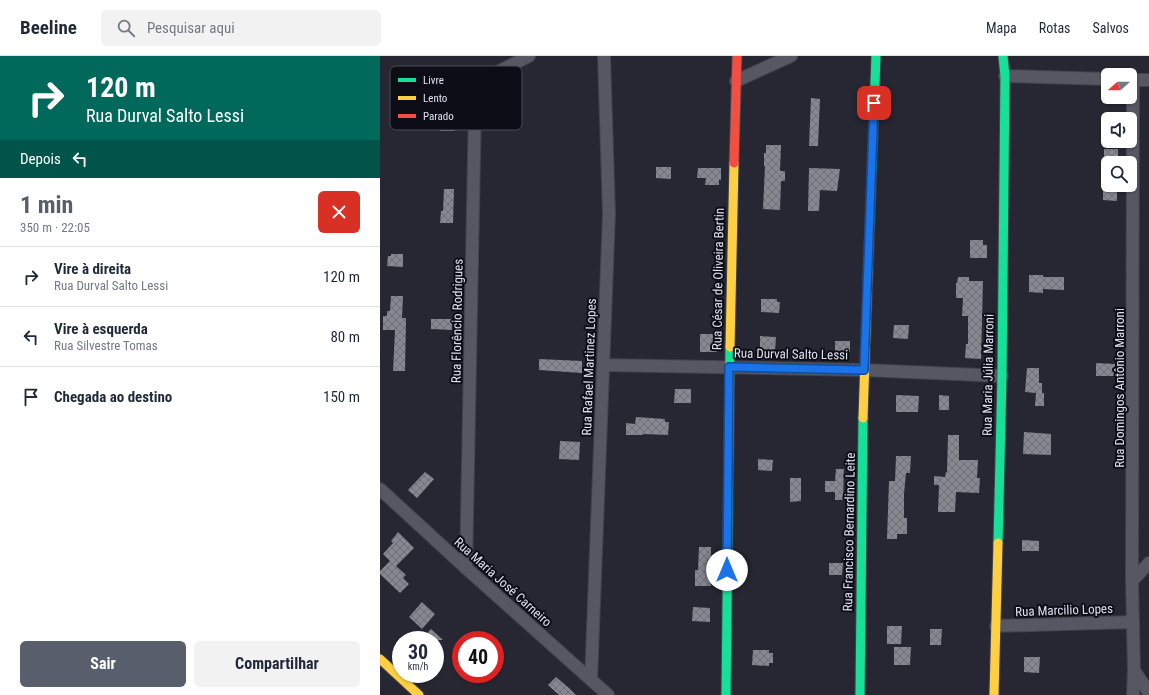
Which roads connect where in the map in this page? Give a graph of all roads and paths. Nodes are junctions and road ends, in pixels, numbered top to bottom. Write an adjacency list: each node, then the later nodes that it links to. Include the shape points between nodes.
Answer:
1 (529, 56): 7 (street, Rua Florêncio Rodrigues)
2 (604, 56): 15 (street, Rua Rafael Martinez Lopes, via 609,214)
3 (737, 56): 12 (street, Rua César de Oliveira Bertin)
4 (791, 56): 12 (street)
5 (876, 56): 17 (street, Rua Francisco Bernardino Leite)
6 (1003, 56): 8 (street, Rua Maria Júlia Marroni)
7 (509, 66)
8 (1005, 76): 9 (street); 18 (street, Rua Maria Júlia Marroni)
9 (1101, 79)
10 (1137, 80): 11 (street)
11 (1149, 80)
12 (736, 81): 16 (street, Rua César de Oliveira Bertin)
13 (1132, 104): 22 (street, Rua Domingos Antônio Marroni)
14 (475, 130): 21 (street, Rua Florêncio Rodrigues)
15 (604, 365): 16 (street, Rua Durval Salto Lessi); 27 (street, Rua Rafael Martinez Lopes)
16 (729, 367): 17 (street, Rua Durval Salto Lessi); 31 (street, Rua César de Oliveira Bertin)
17 (864, 370): 18 (street, Rua Durval Salto Lessi); 32 (street, Rua Francisco Bernardino Leite)
18 (1002, 376): 24 (street, Rua Maria Júlia Marroni)
19 (380, 489): 21 (street, Rua Maria José Carneiro)
20 (1149, 563): 22 (street)
21 (466, 568): 27 (street, Rua Maria José Carneiro)
22 (1132, 581): 23 (street, Rua Domingos Antônio Marroni)
23 (1133, 622): 24 (street, Rua Marcilio Lopes); 26 (street, Rua Domingos Antônio Marroni)
24 (996, 626): 33 (street, Rua Maria Júlia Marroni)
25 (380, 659): 29 (street)
26 (1134, 670): 28 (street); 34 (street, Rua Domingos Antônio Marroni)
27 (591, 680): 30 (street, Rua Maria José Carneiro)
28 (1149, 693)
29 (419, 695)
30 (608, 695)
31 (726, 695)
32 (860, 695)
33 (994, 695)
34 (1133, 695)

